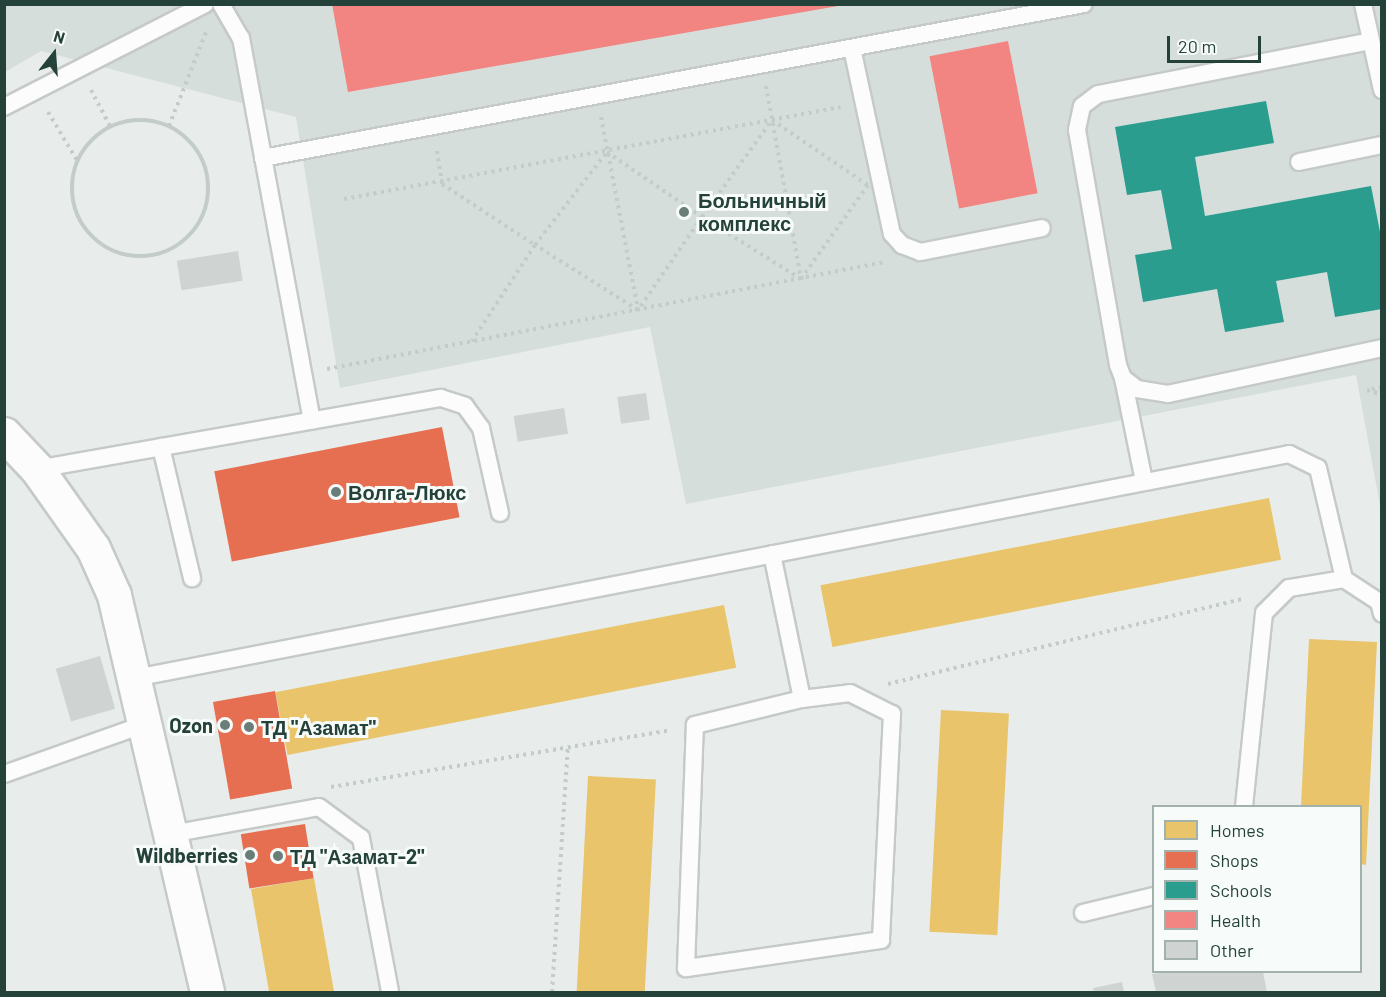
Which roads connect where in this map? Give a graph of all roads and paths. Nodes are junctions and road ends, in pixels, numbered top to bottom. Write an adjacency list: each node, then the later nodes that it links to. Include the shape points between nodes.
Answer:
1 (205, 4): 9 (lane)
2 (221, 4): 21 (lane, via 241,38)
3 (1084, 4): 7 (lane)
4 (1363, 4): 6 (lane)
5 (208, 25): 17 (path)
6 (1371, 41): 10 (lane); 35 (lane, via 1098,94 1082,106 1077,130)
7 (852, 48): 8 (lane); 13 (lane)
8 (762, 65): 12 (lane); 15 (path)
9 (80, 68): 11 (lane); 16 (path)
10 (1382, 90)
11 (35, 91): 14 (lane); 22 (path)
12 (597, 96): 18 (lane); 20 (path)
13 (862, 103): 15 (path); 29 (lane, via 892,234)
14 (4, 107)
15 (772, 120): 20 (path); 26 (path); 30 (path); 30 (path, via 868,185)
16 (110, 126): 17 (path, via 137,118); 22 (path, via 93,139)
17 (169, 126): 22 (path, via 190,142 202,162 208,187 204,211 190,237 172,251 143,259 113,250 91,236 76,205 73,187)
18 (432, 126): 21 (lane); 24 (path)
19 (1382, 145): 23 (lane)
20 (607, 152): 24 (path); 26 (path); 28 (path); 31 (path)
21 (263, 158): 34 (lane)
22 (78, 162)
23 (1299, 162)
24 (442, 183): 25 (path); 28 (path)
25 (344, 199)
26 (702, 217): 30 (path); 31 (path)
27 (1042, 228): 29 (lane, via 920,252)
28 (535, 245): 31 (path); 32 (path)
29 (902, 245): 30 (path, via 884,264)
30 (801, 279): 31 (path)
31 (638, 310): 32 (path)
32 (472, 341): 34 (path)
33 (1382, 348): 35 (lane, via 1168,394 1137,389)
34 (303, 374): 38 (lane)
35 (1123, 378): 42 (lane)
36 (1382, 387): 37 (path, via 1367,390)
37 (1382, 395)
38 (312, 420): 40 (lane); 43 (lane, via 441,398 465,406 481,428)
39 (4, 434): 41 (street)
40 (161, 447): 41 (lane); 45 (lane)
41 (37, 469): 49 (street, via 93,548 114,595)
42 (1144, 481): 44 (lane); 46 (lane, via 1288,454 1318,468)
43 (500, 513)
44 (772, 554): 49 (lane); 51 (lane)
45 (192, 578)
46 (1344, 579): 47 (lane); 48 (lane, via 1379,602)
47 (1290, 588): 50 (path); 56 (lane, via 1264,613)
48 (1382, 614)
49 (135, 678): 52 (street)
50 (850, 693): 51 (lane); 53 (lane, via 891,714 881,940 686,968)
51 (802, 699): 53 (lane)
52 (145, 724): 55 (lane); 58 (street)
53 (694, 726): 54 (path)
54 (568, 747): 57 (path, via 327,788); 63 (path)
55 (4, 774)
56 (1244, 805)
57 (319, 807): 58 (lane); 62 (lane, via 361,838)
58 (171, 834): 61 (street)
59 (1152, 896): 60 (lane)
60 (1083, 913)
61 (207, 993)
62 (390, 993)
63 (552, 993)

